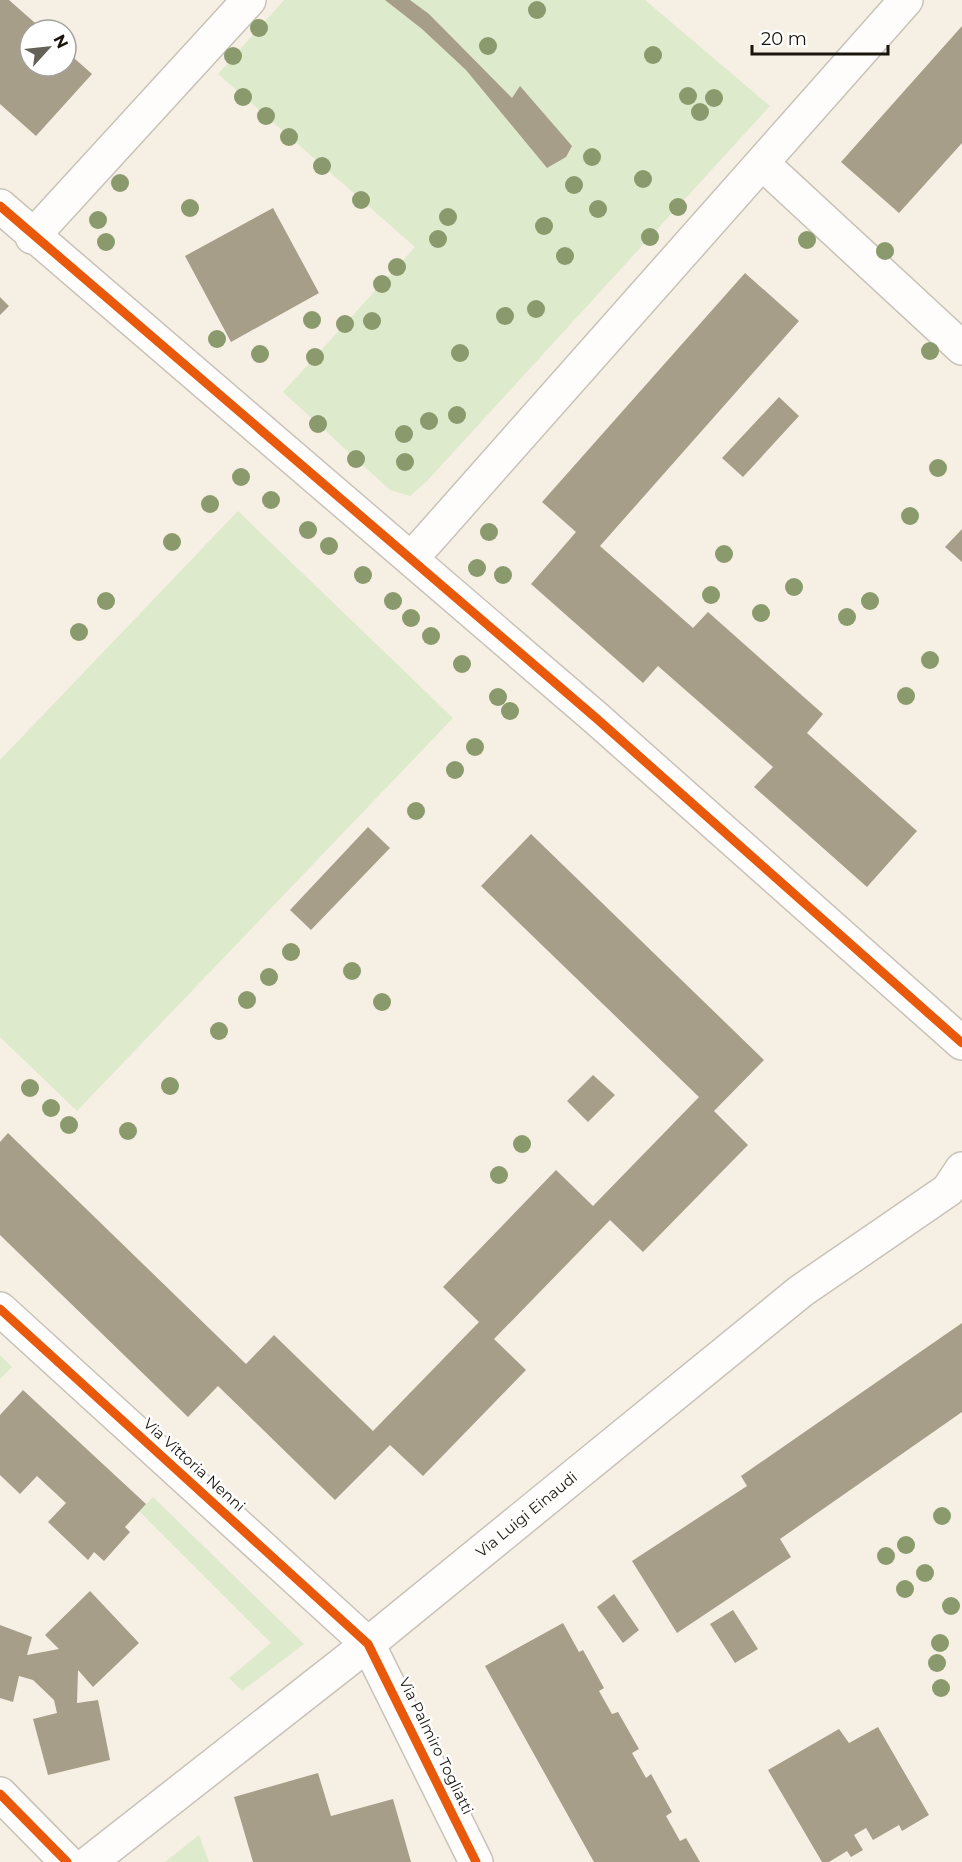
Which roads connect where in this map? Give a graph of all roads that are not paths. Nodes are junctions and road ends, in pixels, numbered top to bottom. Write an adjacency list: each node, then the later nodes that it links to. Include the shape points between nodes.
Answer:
1 (249, 0): 5 (street)
2 (906, 0): 3 (street)
3 (762, 163): 6 (street); 7 (street)
4 (0, 206): 5 (street)
5 (32, 237): 7 (street)
6 (962, 348)
7 (411, 560): 8 (street, via 596,718)
8 (962, 1043)
9 (962, 1169): 11 (street, Via Luigi Einaudi, via 948,1190 801,1291)
10 (0, 1309): 11 (street, Via Vittoria Nenni)
11 (368, 1644): 14 (street, Via Luigi Einaudi); 15 (street, Via Palmiro Togliatti)
12 (0, 1794): 13 (street)
13 (67, 1862)
14 (90, 1862)
15 (476, 1862)

